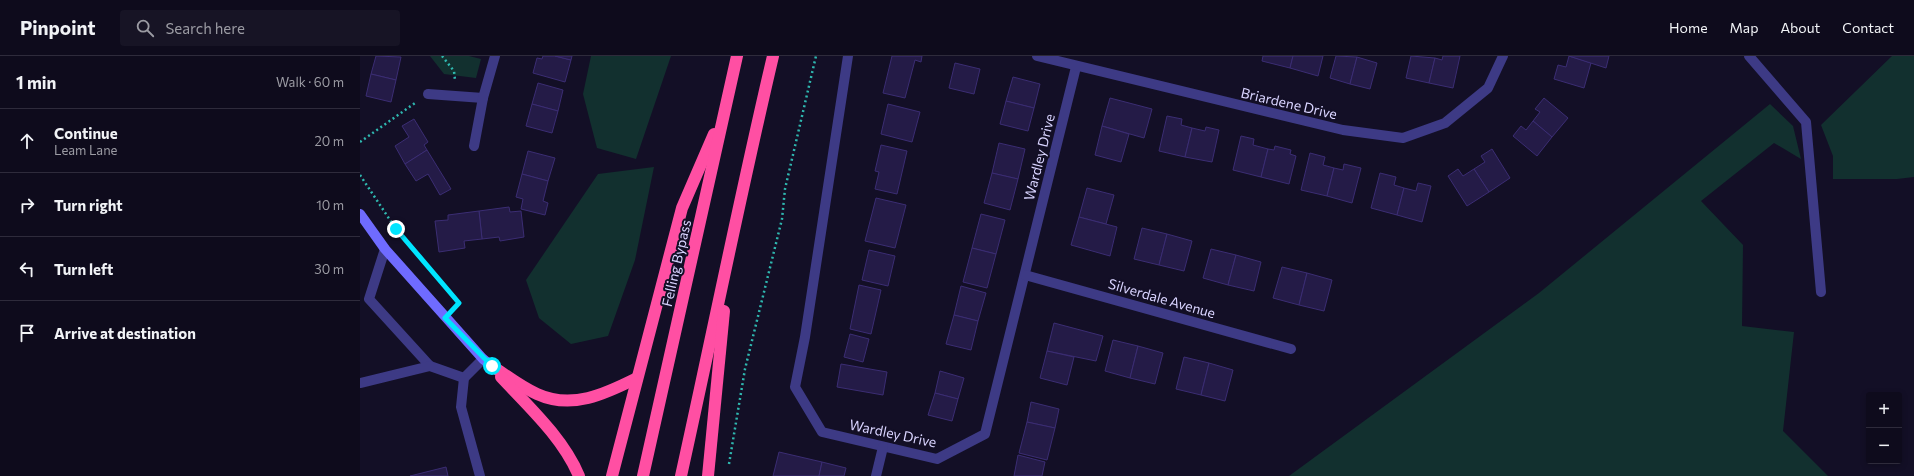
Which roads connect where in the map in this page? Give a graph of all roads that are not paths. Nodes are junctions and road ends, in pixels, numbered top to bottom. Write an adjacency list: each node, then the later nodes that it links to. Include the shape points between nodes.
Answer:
1 (495, 56): 10 (street)
2 (773, 56): 15 (highway)
3 (848, 56): 24 (street, Wardley Drive, via 795,387 822,432)
4 (1037, 56): 8 (street, Briardene Drive)
5 (1503, 56): 8 (street, Briardene Drive, via 1488,88 1445,123 1403,138 1344,130)
6 (1749, 56): 17 (street, via 1806,122)
7 (737, 57): 11 (highway, Felling Bypass)
8 (1076, 66): 16 (street, Wardley Drive)
9 (428, 94): 10 (street)
10 (483, 98): 12 (street)
11 (725, 109): 22 (highway, via 682,208); 28 (highway, Felling Bypass)
12 (474, 146)
13 (360, 214): 14 (main road)
14 (385, 249): 19 (main road); 20 (street, via 369,299)
15 (728, 258): 29 (highway); 30 (highway)
16 (1024, 275): 18 (street, Silverdale Avenue); 24 (street, Wardley Drive, via 985,434 937,459)
17 (1822, 292)
18 (1291, 349)
19 (487, 363): 21 (street); 22 (highway, via 537,394 561,401 584,400 607,393); 26 (highway, via 543,423 573,460)
20 (430, 366): 21 (street); 23 (street)
21 (464, 378): 25 (street, via 461,407)
22 (637, 378): 27 (highway)
23 (361, 383)
24 (883, 446): 31 (street)
25 (480, 476)
26 (579, 476)
27 (612, 476)
28 (643, 476)
29 (681, 476)
30 (708, 476)
31 (876, 476)

